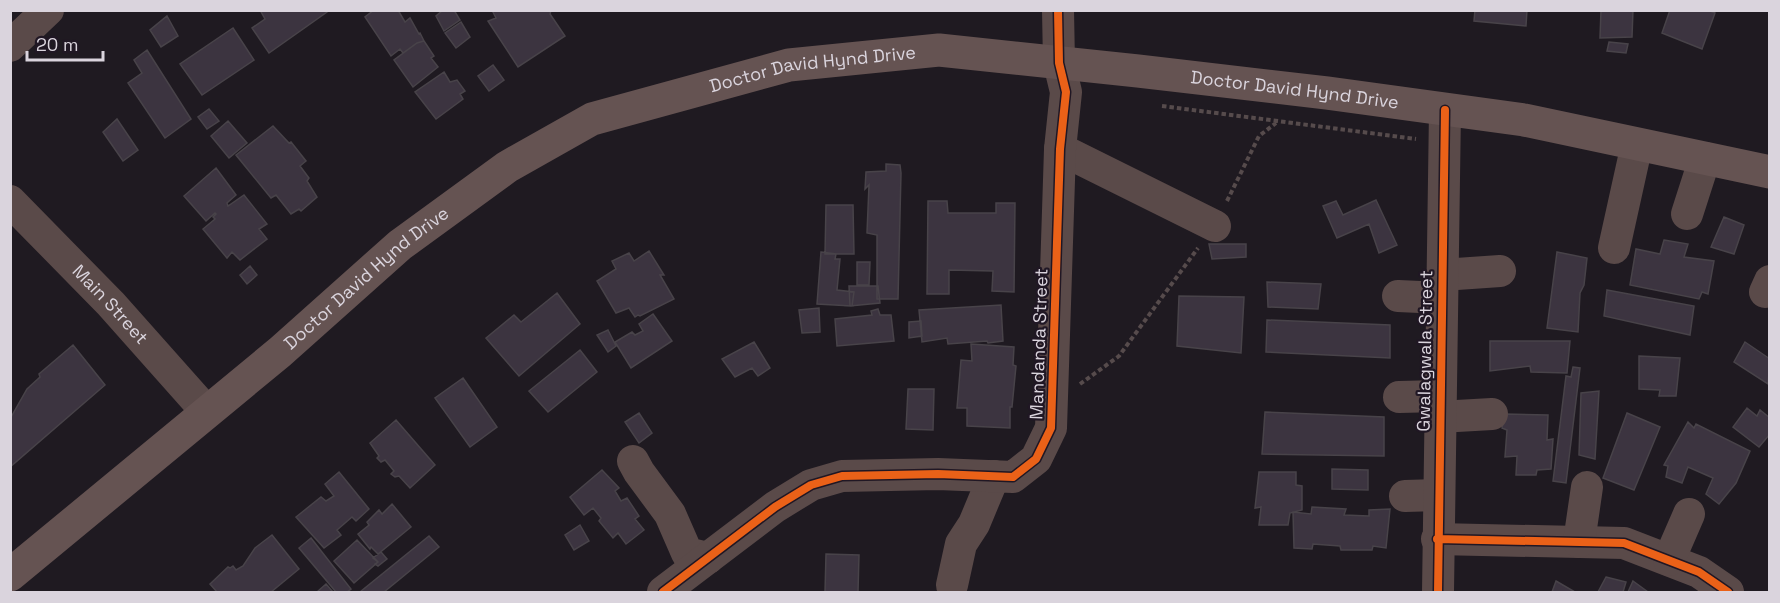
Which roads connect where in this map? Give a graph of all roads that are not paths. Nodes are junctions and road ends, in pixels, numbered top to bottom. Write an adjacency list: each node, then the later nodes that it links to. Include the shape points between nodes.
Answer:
1 (48, 10): 3 (street)
2 (1058, 10): 4 (street, Mandanda Street)
3 (10, 46)
4 (1059, 63): 5 (main road, Doctor David Hynd Drive, via 1316,92); 7 (street, Mandanda Street, via 1066,92); 19 (main road, Doctor David Hynd Drive, via 939,50 789,65 591,120 507,167 400,244)
5 (1444, 122): 6 (main road, Doctor David Hynd Drive, via 1524,120); 15 (street, Gwalagwala Street)
6 (1637, 144): 8 (main road, Doctor David Hynd Drive); 13 (street)
7 (1060, 150): 12 (street); 22 (street, Mandanda Street, via 1051,428 1036,459 1013,477)
8 (1705, 158): 9 (main road, Doctor David Hynd Drive); 11 (street)
9 (1770, 172)
10 (10, 201): 19 (street, Main Street, via 111,304)
11 (1687, 214)
12 (1215, 226)
13 (1614, 248)
14 (1500, 271): 15 (street)
15 (1442, 286): 16 (street); 18 (street, Gwalagwala Street)
16 (1398, 296)
17 (1399, 397): 18 (street)
18 (1440, 406): 20 (street); 24 (street, Gwalagwala Street)
19 (207, 412): 31 (main road, Doctor David Hynd Drive)
20 (1492, 414)
21 (633, 461): 29 (street, via 670,514 687,553)
22 (994, 476): 29 (street, Mandanda Street, via 832,478 811,485 775,507); 32 (street, via 961,544)
23 (1587, 487): 28 (street)
24 (1438, 495): 25 (street); 27 (street, Gwalagwala Street)
25 (1405, 496)
26 (1689, 514): 30 (street)
27 (1437, 539): 28 (street); 34 (street, Gwalagwala Street)
28 (1579, 542): 30 (street, via 1624,543)
29 (708, 558): 33 (street, Mandanda Street)
30 (1669, 560): 35 (street, via 1699,572)
31 (10, 575)
32 (952, 585)
33 (663, 592)
34 (1438, 592)
35 (1728, 592)

